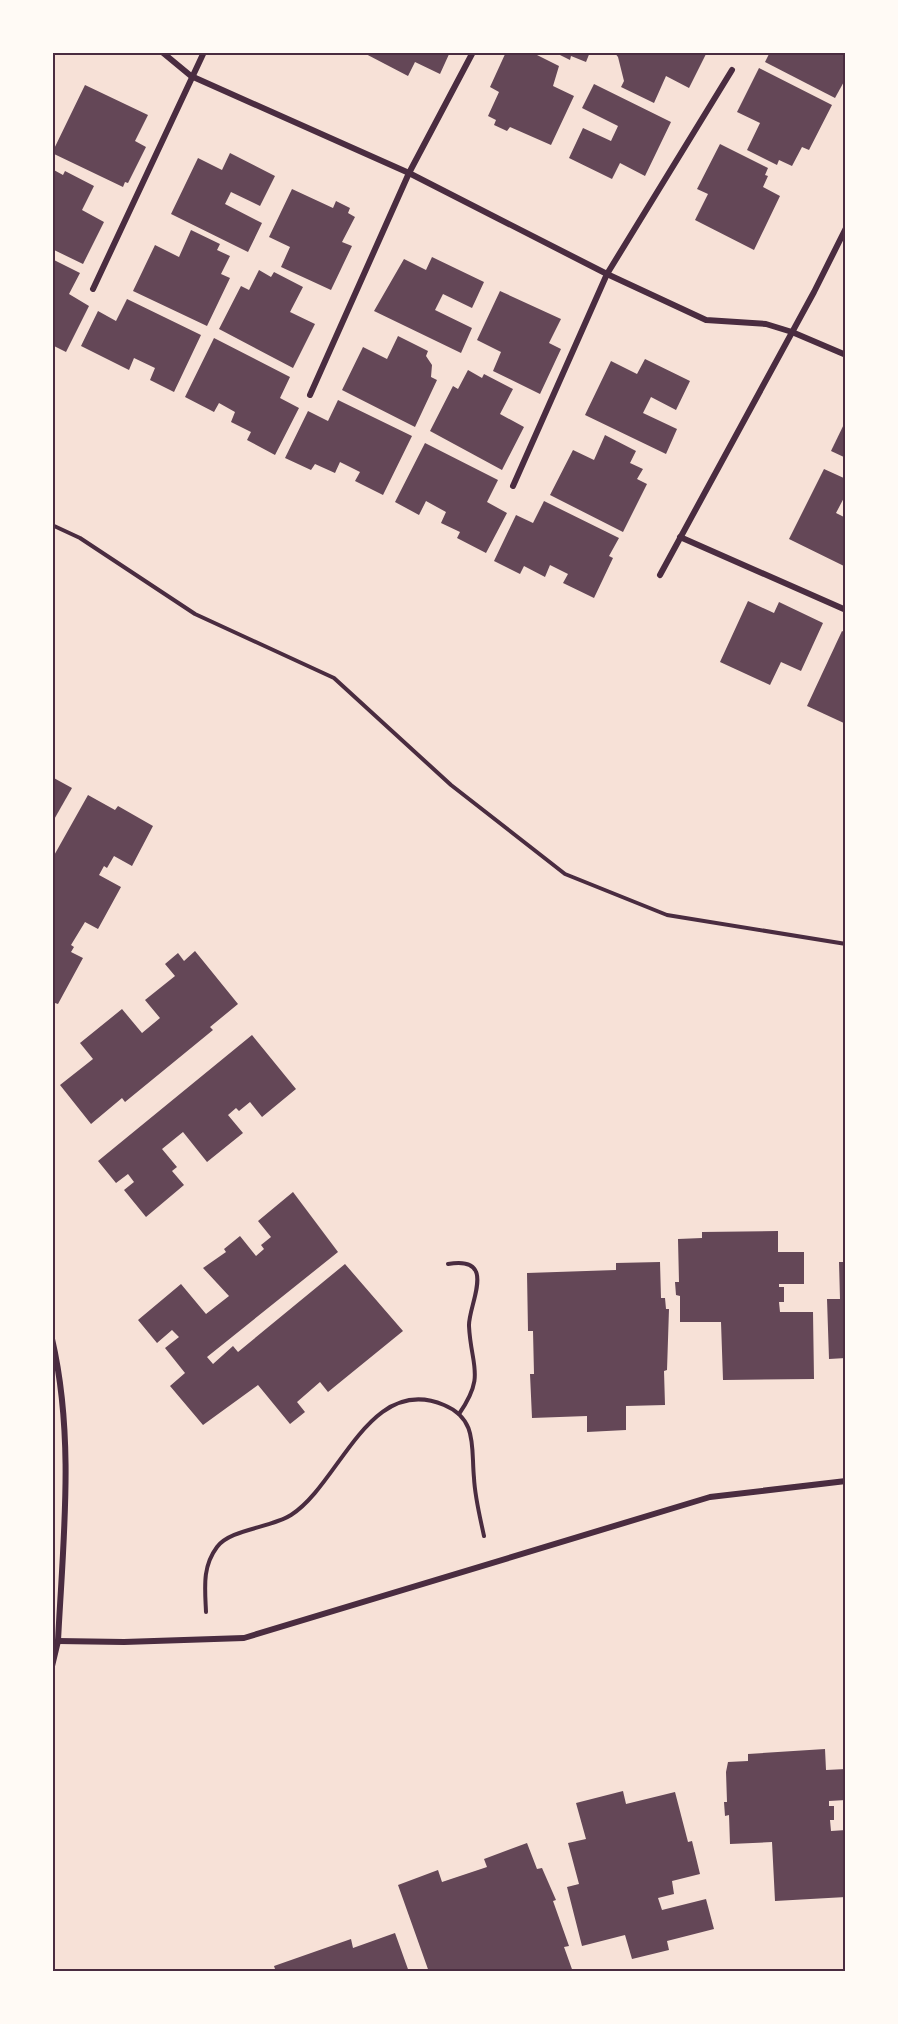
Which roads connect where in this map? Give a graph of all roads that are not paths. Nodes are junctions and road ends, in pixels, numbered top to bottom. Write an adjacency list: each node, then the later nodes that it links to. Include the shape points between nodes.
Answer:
1 (162, 52): 5 (street)
2 (204, 52): 5 (street)
3 (473, 52): 6 (street)
4 (732, 70): 8 (street)
5 (192, 76): 6 (street); 9 (street)
6 (409, 173): 8 (street); 12 (street)
7 (846, 228): 10 (street)
8 (607, 274): 10 (street, via 706,320 766,324); 13 (street)
9 (93, 289)
10 (792, 332): 11 (street); 14 (street)
11 (846, 355)
12 (310, 395)
13 (513, 486)
14 (680, 537): 15 (street); 16 (street)
15 (660, 575)
16 (846, 610)
17 (52, 1339): 19 (street, via 64,1425 66,1482)
18 (846, 1481): 19 (street, via 710,1497 244,1638)
19 (58, 1641): 20 (street)
20 (52, 1666)

